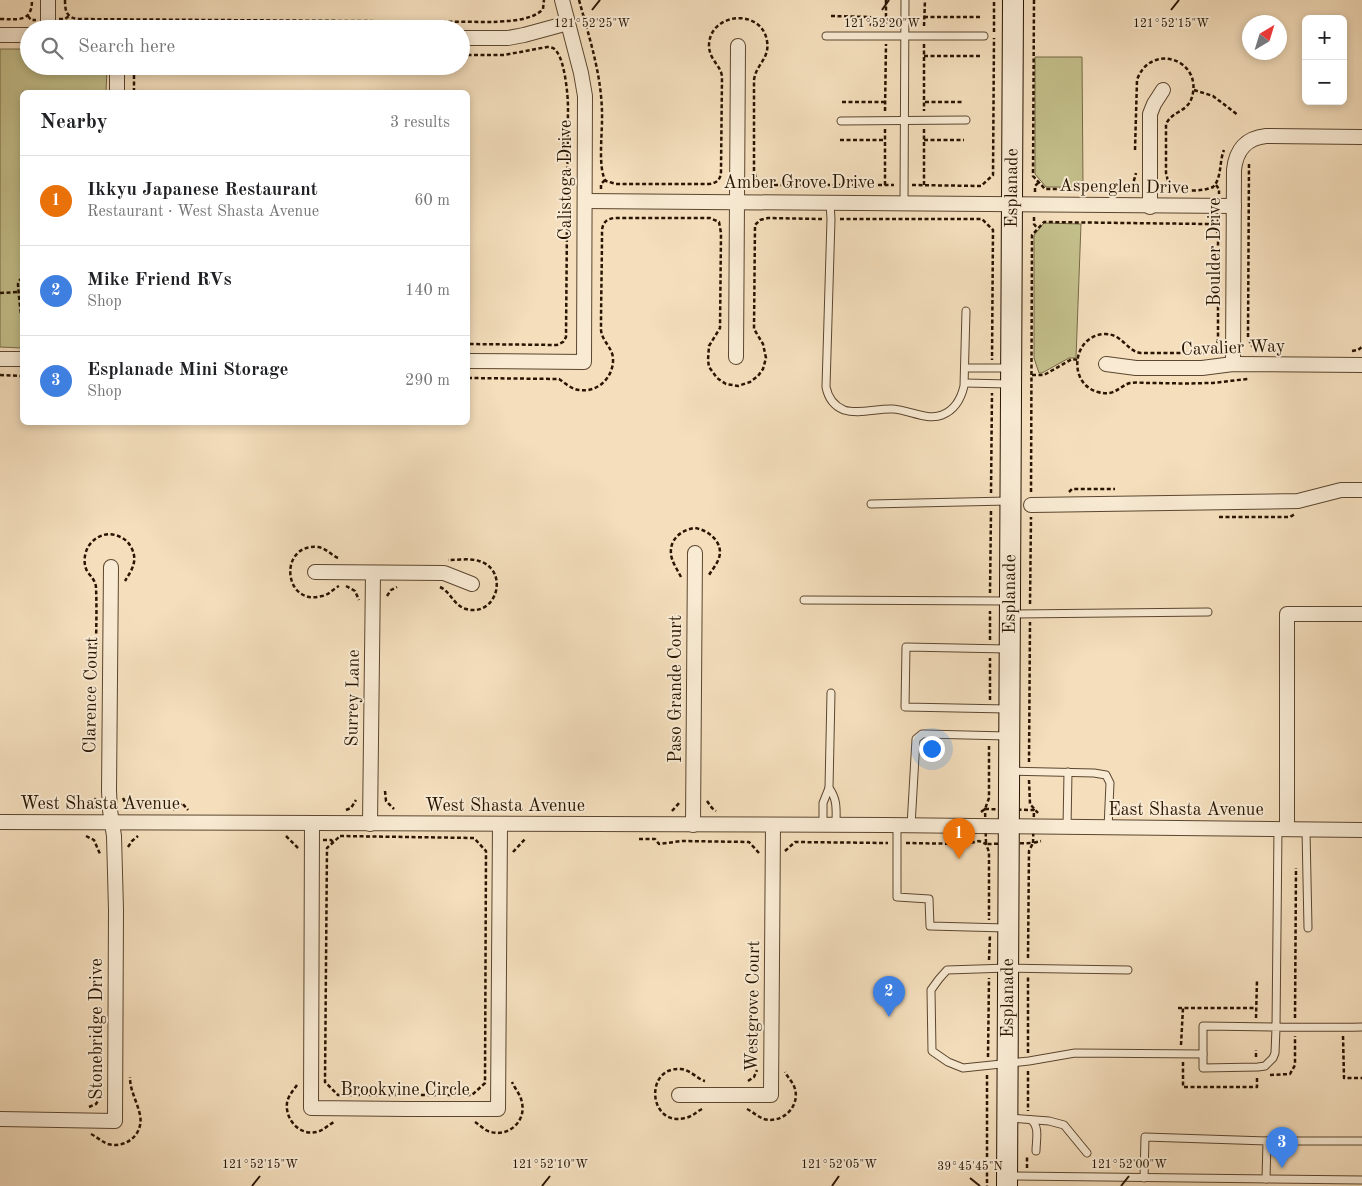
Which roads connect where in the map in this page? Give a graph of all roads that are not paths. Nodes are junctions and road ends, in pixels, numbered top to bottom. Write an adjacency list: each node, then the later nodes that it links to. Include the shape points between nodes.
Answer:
1 (48, 0): 5 (street)
2 (562, 0): 6 (street, Calistoga Drive)
3 (905, 0): 11 (lane)
4 (1013, 0): 25 (main road, Esplanade)
5 (48, 20)
6 (568, 23): 12 (street, via 508,38); 21 (street, Calistoga Drive, via 585,96)
7 (0, 35): 8 (street)
8 (20, 35)
9 (826, 36): 11 (lane)
10 (984, 36): 11 (lane)
11 (905, 37): 19 (lane)
12 (470, 38)
13 (738, 46): 22 (street)
14 (117, 75): 15 (street)
15 (117, 90)
16 (1164, 90): 27 (street, via 1150,114)
17 (966, 120): 19 (lane)
18 (841, 121): 19 (lane)
19 (905, 121): 24 (lane)
20 (1362, 137): 26 (street, Boulder Drive, via 1266,136 1246,143 1235,161)
21 (585, 201): 22 (street, Amber Grove Drive); 32 (street, Calistoga Drive, via 584,362)
22 (738, 201): 23 (street, Amber Grove Drive); 29 (street)
23 (830, 202): 24 (street, Amber Grove Drive); 38 (lane, via 828,396 841,409 850,412 892,409 936,417 955,407 962,397)
24 (904, 202): 25 (street, Amber Grove Drive)
25 (1012, 204): 27 (street, Aspenglen Drive); 37 (main road, Esplanade)
26 (1234, 206): 27 (street, Aspenglen Drive); 34 (street, Boulder Drive)
27 (1150, 207)
28 (966, 311): 36 (lane)
29 (736, 357)
30 (0, 359): 31 (street)
31 (20, 359)
32 (470, 362)
33 (1106, 364): 34 (street, Cavalier Way, via 1136,368 1202,368)
34 (1233, 364): 35 (street, Cavalier Way)
35 (1362, 365)
36 (965, 368): 37 (lane); 38 (lane)
37 (1005, 373): 38 (lane, via 992,384); 40 (main road, Esplanade)
38 (965, 383)
39 (1362, 490): 42 (street, via 1341,490 1298,501)
40 (1011, 501): 41 (lane); 49 (main road, Esplanade)
41 (871, 504)
42 (1031, 505)
43 (696, 554): 64 (street, Paso Grande Court)
44 (111, 567): 60 (street, Clarence Court, via 109,791)
45 (315, 572): 46 (street)
46 (373, 573): 47 (street, via 444,573); 62 (street, Surrey Lane)
47 (472, 584)
48 (804, 600): 49 (lane, via 990,600)
49 (1017, 609): 50 (lane); 52 (main road, Esplanade)
50 (1208, 612)
51 (1362, 614): 71 (street, via 1287,614)
52 (1010, 649): 54 (main road, Esplanade); 54 (lane, via 906,647 905,707)
53 (831, 693): 58 (lane)
54 (1010, 709): 55 (main road, Esplanade)
55 (1010, 736): 56 (main road, Esplanade); 67 (lane, via 922,734 916,739)
56 (1019, 771): 57 (lane); 68 (main road, Esplanade)
57 (1068, 772): 69 (lane); 70 (lane, via 1101,774 1109,778)
58 (829, 788): 66 (lane, via 823,802); 66 (lane, via 836,803)
59 (0, 822): 60 (street, West Shasta Avenue)
60 (112, 823): 61 (street, West Shasta Avenue); 84 (street, Stonebridge Drive, via 116,910 115,1121)
61 (312, 824): 62 (street, West Shasta Avenue); 63 (street, Brookvine Circle, via 311,1108 407,1109 498,1109)
62 (370, 824): 63 (street, West Shasta Avenue)
63 (500, 824): 64 (street, West Shasta Avenue)
64 (693, 825): 65 (street, West Shasta Avenue)
65 (773, 825): 66 (street, West Shasta Avenue); 82 (street, Westgrove Court, via 771,1095)
66 (829, 825): 67 (street, West Shasta Avenue)
67 (904, 826): 68 (street, West Shasta Avenue); 74 (lane, via 897,843 897,897 929,899 930,926)
68 (1009, 827): 69 (street, East Shasta Avenue); 74 (main road, Esplanade)
69 (1067, 828): 70 (street, East Shasta Avenue)
70 (1108, 828): 71 (street, East Shasta Avenue)
71 (1282, 829): 72 (street, East Shasta Avenue); 79 (lane)
72 (1306, 830): 73 (street, East Shasta Avenue); 75 (lane)
73 (1362, 830)
74 (999, 928): 76 (main road, Esplanade)
75 (1308, 928)
76 (1008, 968): 77 (lane); 81 (main road, Esplanade); 81 (lane, via 947,970 931,990 932,1050 963,1068)
77 (1128, 970)
78 (1362, 1027): 79 (lane)
79 (1276, 1028): 80 (lane, via 1203,1026); 80 (lane, via 1275,1053 1265,1066 1203,1068)
80 (1203, 1054): 81 (lane, via 1075,1053)
81 (1008, 1064): 83 (main road, Esplanade)
82 (679, 1094)
83 (1008, 1118): 85 (lane); 93 (main road, Esplanade)
84 (0, 1119)
85 (1029, 1120): 88 (lane, via 1036,1126); 89 (lane, via 1064,1126)
86 (1267, 1141): 87 (lane); 90 (lane, via 1145,1137); 91 (lane)
87 (1362, 1142)
88 (1036, 1151)
89 (1087, 1153)
90 (1144, 1178): 91 (lane); 93 (lane, via 1027,1176)
91 (1266, 1179): 92 (lane)
92 (1362, 1180)
93 (1007, 1181)

